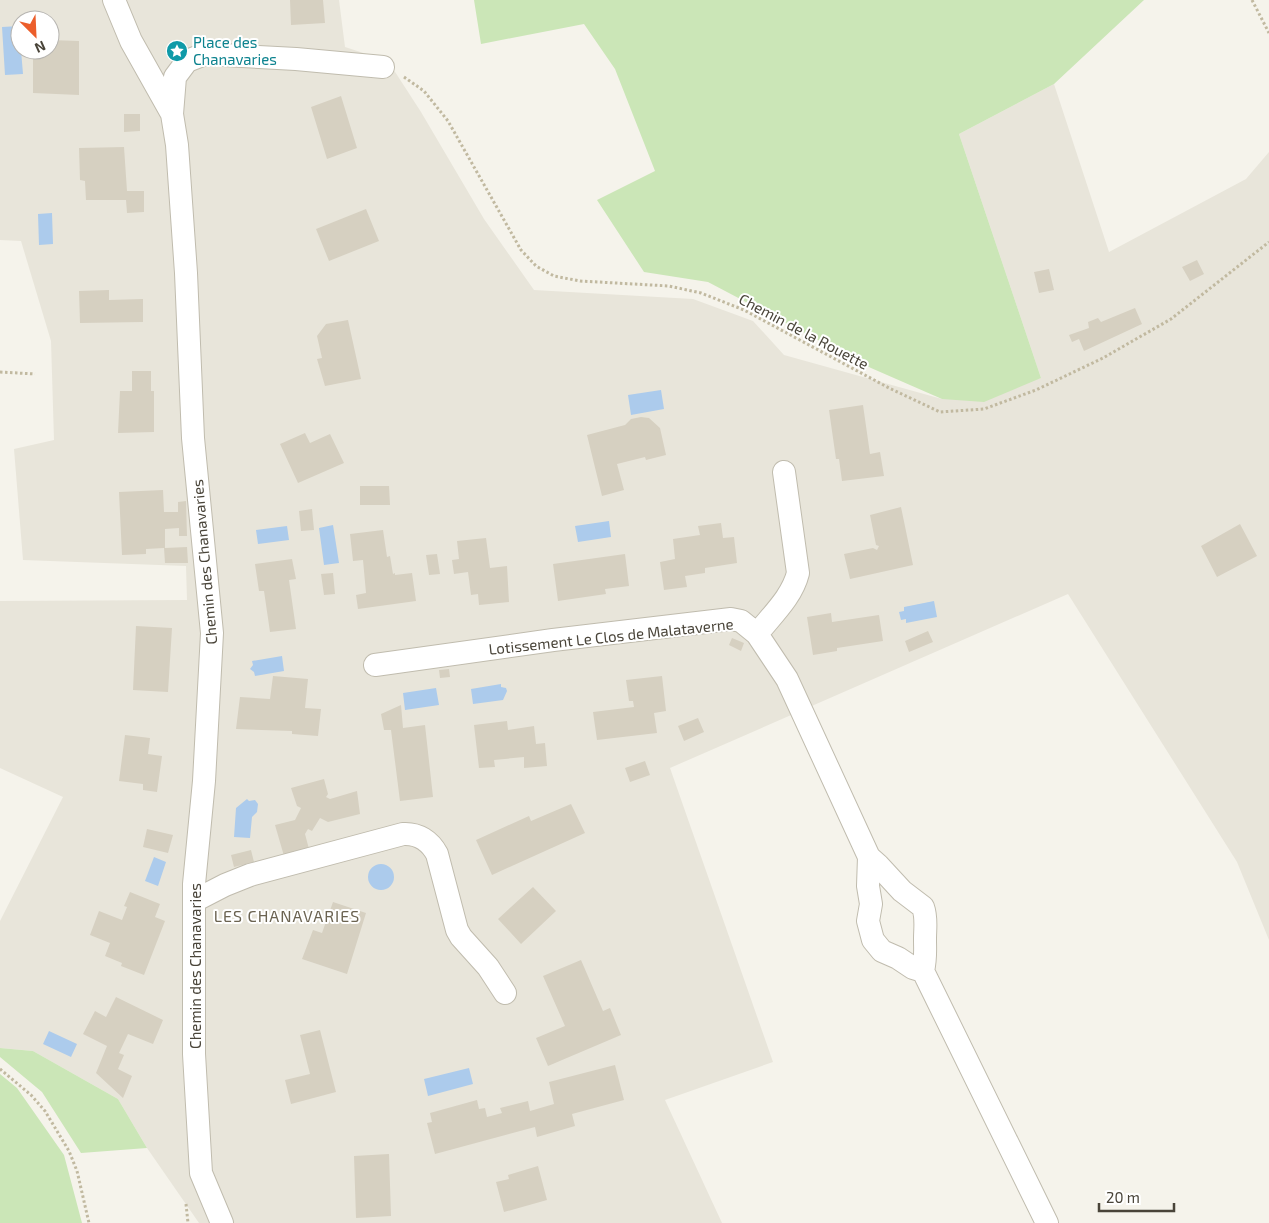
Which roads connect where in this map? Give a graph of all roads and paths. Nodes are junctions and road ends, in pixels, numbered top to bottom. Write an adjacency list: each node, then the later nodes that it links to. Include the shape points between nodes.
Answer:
1 (114, 0): 5 (street, Chemin des Chanavaries, via 131,40)
2 (1252, 0): 3 (path)
3 (1269, 33)
4 (383, 67): 5 (street, via 296,58 205,54 187,62 175,76); 6 (path, Chemin de la Rouette, via 424,91 448,121 521,250 536,266 554,276 580,281 669,286 701,293 744,310 940,412 984,409 1036,390 1103,358 1172,319)
5 (172, 114): 13 (street, Chemin des Chanavaries, via 186,272 193,438 212,633)
6 (1269, 242)
7 (0, 372): 8 (path)
8 (35, 374)
9 (784, 472): 10 (street, Lotissement Le Clos de Malataverne, via 798,573 791,591)
10 (757, 634): 11 (street, Lotissement Le Clos de Malataverne, via 740,621 731,619); 12 (street, via 787,679)
11 (375, 665)
12 (869, 857): 14 (street, via 902,891 923,906 926,957); 14 (street, via 871,904 868,921 873,940 882,950)
13 (194, 901): 15 (street, via 250,875 410,833 428,842 437,854 457,930); 18 (street, Chemin des Chanavaries, via 194,1054 201,1173)
14 (923, 971): 19 (street)
15 (505, 993)
16 (0, 1069): 17 (path, via 31,1095 69,1151)
17 (89, 1223)
18 (222, 1223)
19 (1047, 1223)

